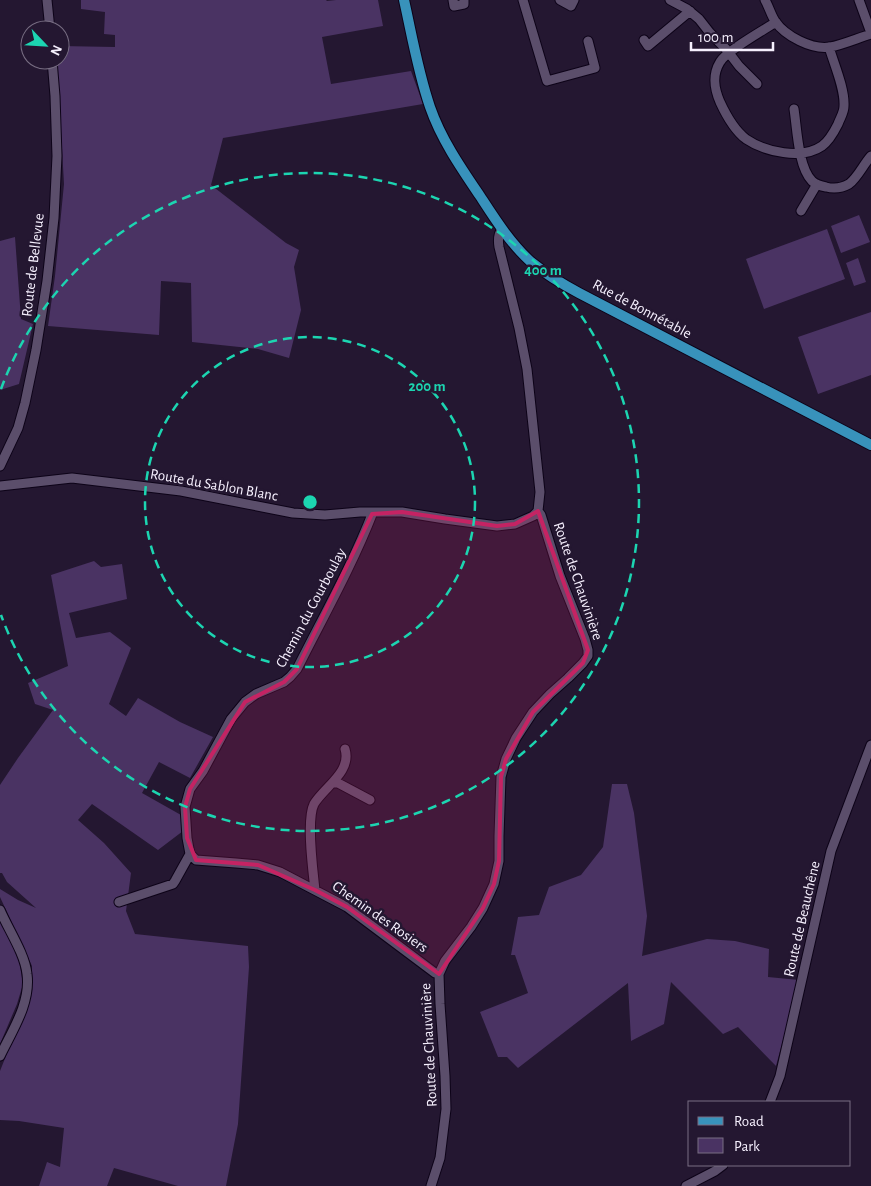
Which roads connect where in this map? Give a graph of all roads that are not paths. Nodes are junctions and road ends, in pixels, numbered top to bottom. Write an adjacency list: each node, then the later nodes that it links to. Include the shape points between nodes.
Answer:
1 (47, 0): 12 (street)
2 (404, 0): 26 (main road, Rue de Bonnétable, via 430,108 446,144)
3 (453, 0): 4 (street, via 454,6 464,4)
4 (464, 0)
5 (523, 0): 16 (street, via 547,81 595,68)
6 (560, 0): 7 (street, via 571,6)
7 (574, 0)
8 (670, 0): 11 (street)
9 (765, 0): 13 (street)
10 (859, 0): 14 (street)
11 (690, 11): 15 (street, via 648,46); 18 (street)
12 (49, 20)
13 (776, 22): 17 (street, via 804,43); 18 (street)
14 (871, 34): 17 (street)
15 (644, 40)
16 (588, 41)
17 (829, 47): 22 (street, via 844,98 842,115 823,145)
18 (729, 53): 20 (street); 22 (street, via 721,59 715,71 715,84 718,98 734,127 756,145 774,152)
19 (53, 70): 28 (street, Route de Bellevue, via 57,156 54,218 45,290 23,411)
20 (757, 84)
21 (794, 109): 22 (street)
22 (800, 153): 24 (street, via 805,171)
23 (871, 156): 24 (street, via 849,183 839,188)
24 (817, 184): 25 (street)
25 (801, 211)
26 (502, 229): 27 (main road, Rue de Bonnétable, via 531,261 564,285); 30 (street, Route de Chauvinière, via 499,247 527,369 540,492)
27 (871, 446)
28 (0, 466)
29 (0, 486): 31 (street, Route du Sablon Blanc, via 72,478 181,491 293,513)
30 (538, 511): 31 (street, Route du Sablon Blanc, via 515,524 496,526 402,512); 40 (street, Route de Chauvinière, via 585,639 588,656 533,712 506,759 501,777 500,861 494,884 471,928)
31 (373, 512): 36 (street, Chemin du Courboulay, via 352,561 296,669 284,682 245,702 231,719 190,789 186,807)
32 (871, 745): 42 (street, Route de Beauchêne, via 831,851 780,1076)
33 (345, 749): 34 (street, via 345,765)
34 (333, 783): 35 (street); 37 (street, via 312,810)
35 (370, 800)
36 (190, 854): 37 (street, Chemin des Rosiers, via 196,860 258,866 280,872); 38 (street, via 172,884)
37 (315, 890): 40 (street, Chemin des Rosiers, via 347,907)
38 (119, 902)
39 (0, 910): 41 (street, via 24,961 28,984 26,999)
40 (439, 974): 44 (street, Route de Chauvinière, via 446,1109 440,1158)
41 (0, 1056)
42 (770, 1101)
43 (722, 1166): 45 (street)
44 (431, 1186)
45 (686, 1186)

